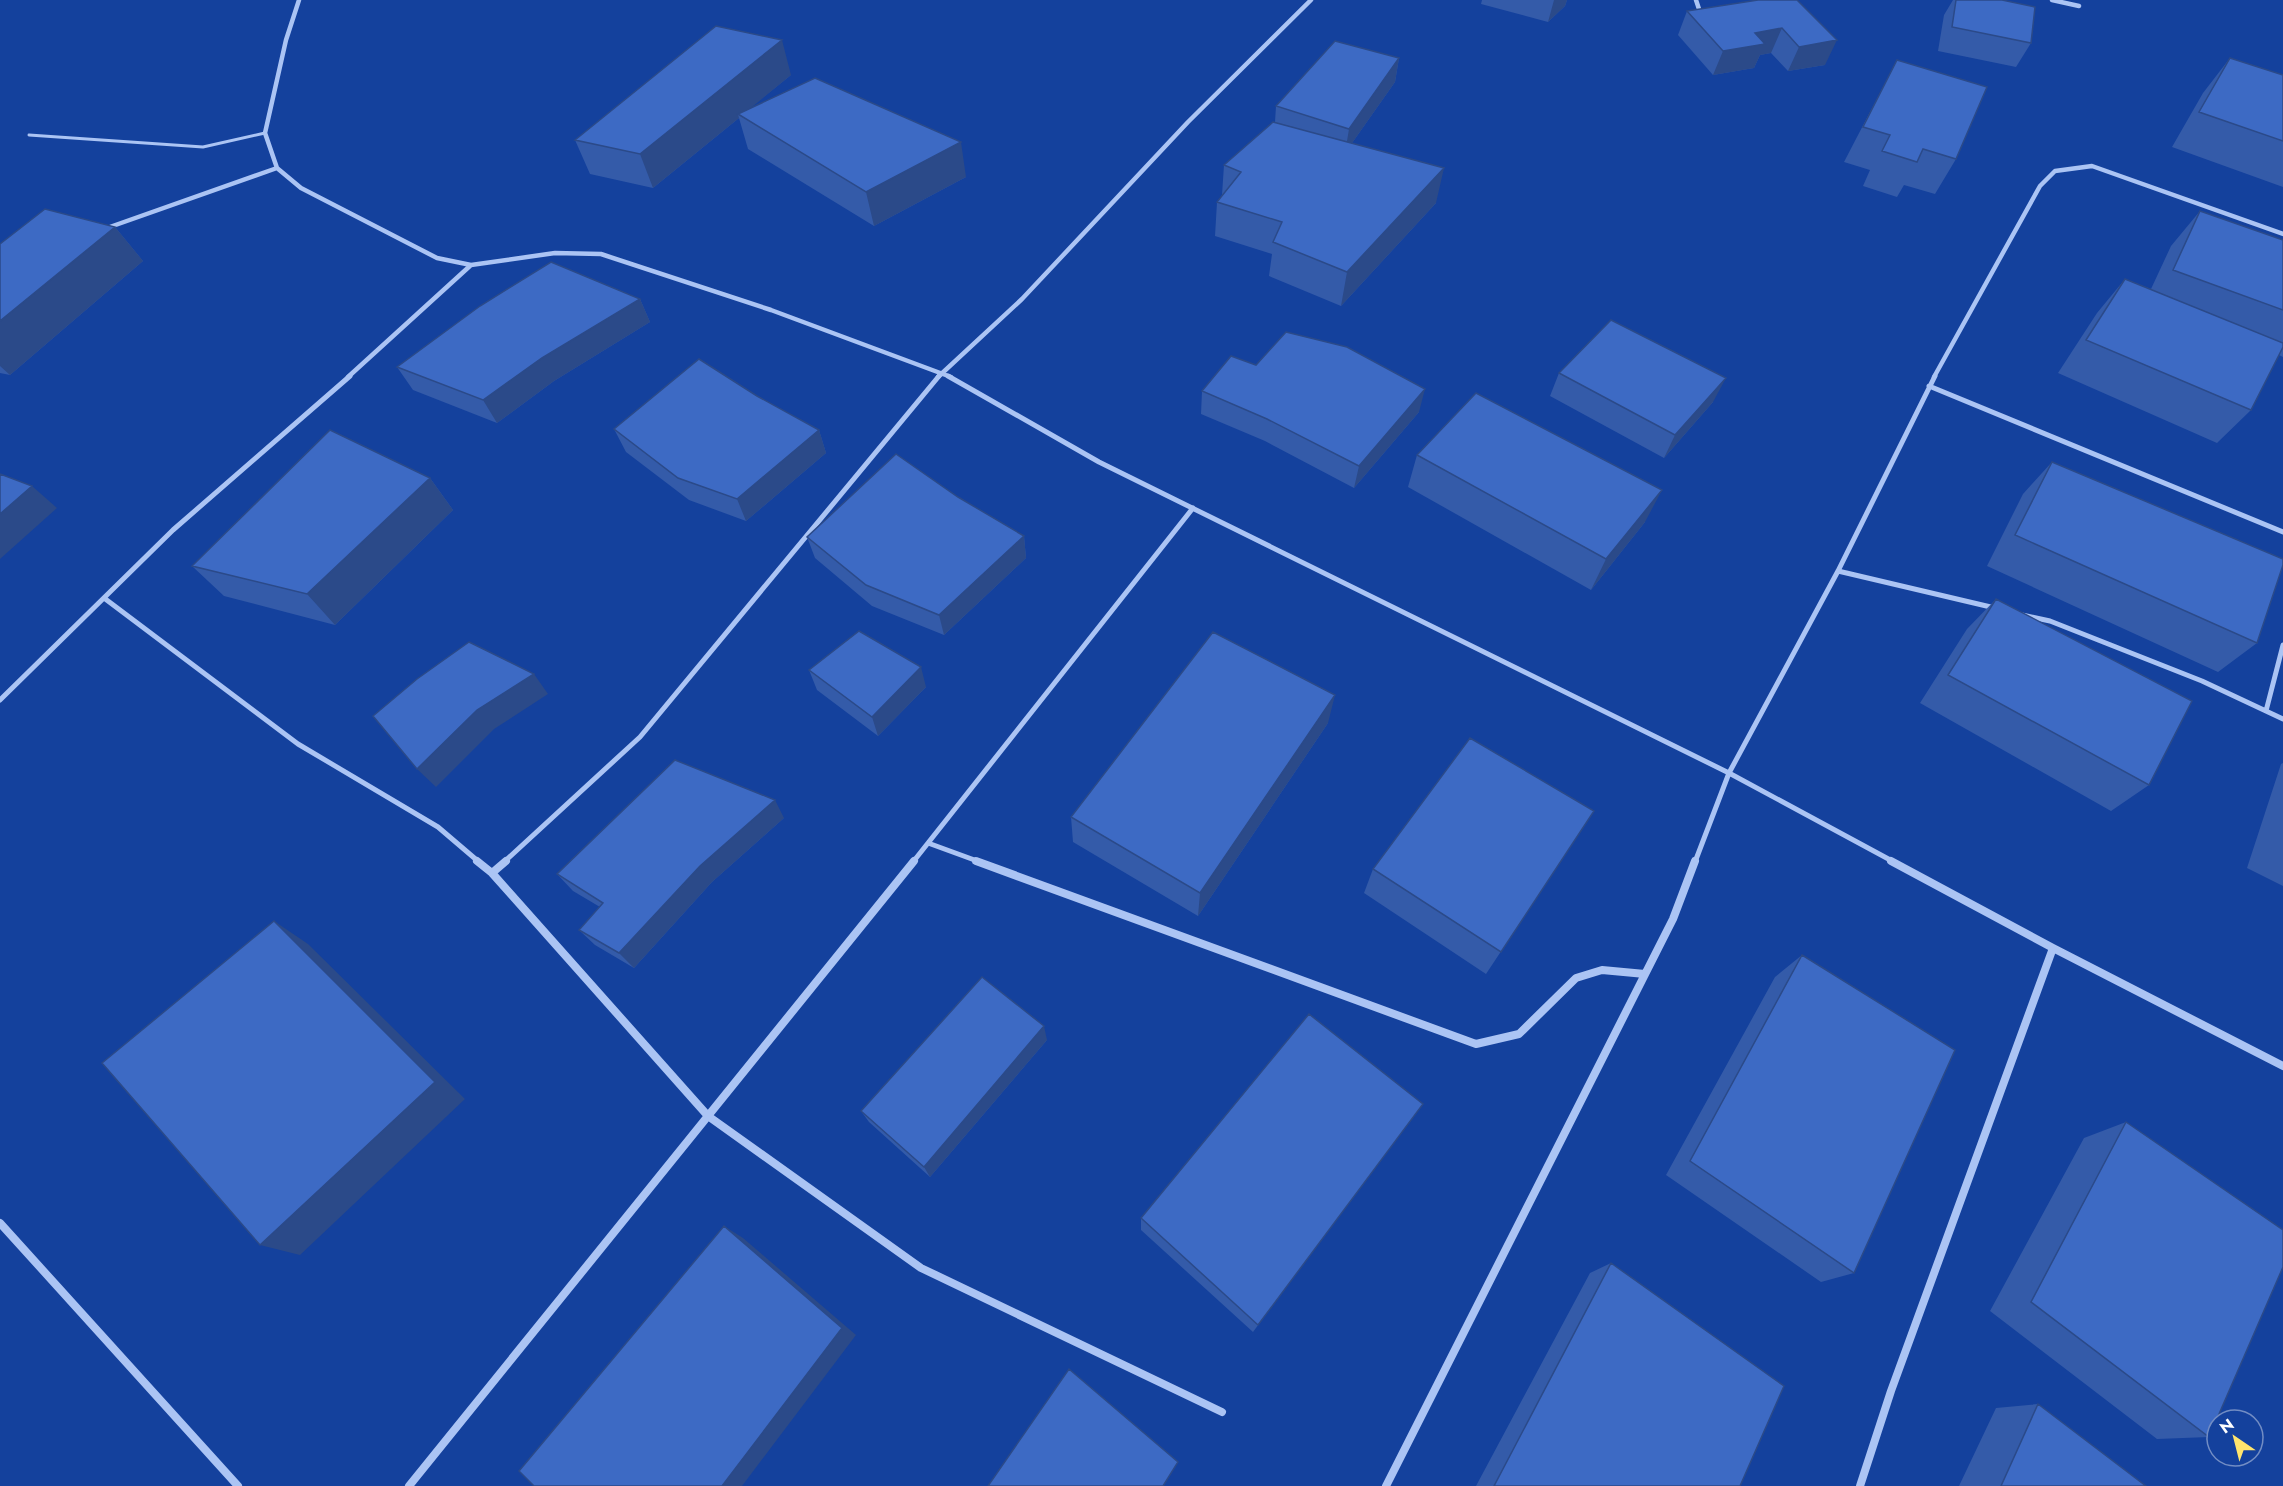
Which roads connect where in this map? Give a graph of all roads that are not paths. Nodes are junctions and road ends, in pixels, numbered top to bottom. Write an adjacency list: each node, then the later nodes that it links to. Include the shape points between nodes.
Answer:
1 (299, 0): 7 (street)
2 (1311, 0): 13 (street, via 1188,122 1022,299)
3 (1696, 0): 6 (street)
4 (2052, 0): 5 (street)
5 (2079, 6)
6 (1701, 15)
7 (265, 134): 8 (lane, via 203,147); 9 (street)
8 (29, 135)
9 (277, 168): 10 (street); 12 (street, via 301,188 437,258)
10 (103, 229)
11 (2283, 234): 14 (street, via 2092,166 2055,171 2040,186)
12 (471, 265): 13 (street, via 555,253 601,254); 18 (street, via 173,530)
13 (942, 372): 15 (street, via 1100,462); 27 (street, via 640,737)
14 (1929, 386): 16 (street); 17 (street)
15 (1193, 508): 25 (street); 26 (street)
16 (2283, 532)
17 (1838, 571): 19 (street); 25 (street)
18 (104, 598): 22 (street); 27 (street, via 298,744 438,827)
19 (2006, 611)
20 (2017, 613): 23 (street, via 2050,621 2180,672)
21 (2283, 645): 23 (street)
22 (0, 700)
23 (2266, 711): 24 (street)
24 (2283, 719)
25 (1729, 773): 28 (street); 29 (street, via 1673,919)
26 (928, 843): 29 (street, via 1476,1044 1519,1034 1576,978 1602,970); 31 (street)
27 (492, 873): 31 (street)
28 (2053, 948): 30 (street); 37 (street)
29 (1645, 974): 36 (street)
30 (2283, 1066)
31 (708, 1116): 33 (street, via 921,1268); 35 (street)
32 (0, 1223): 34 (street)
33 (1222, 1412)
34 (238, 1486)
35 (409, 1486)
36 (1386, 1486)
37 (1860, 1486)

